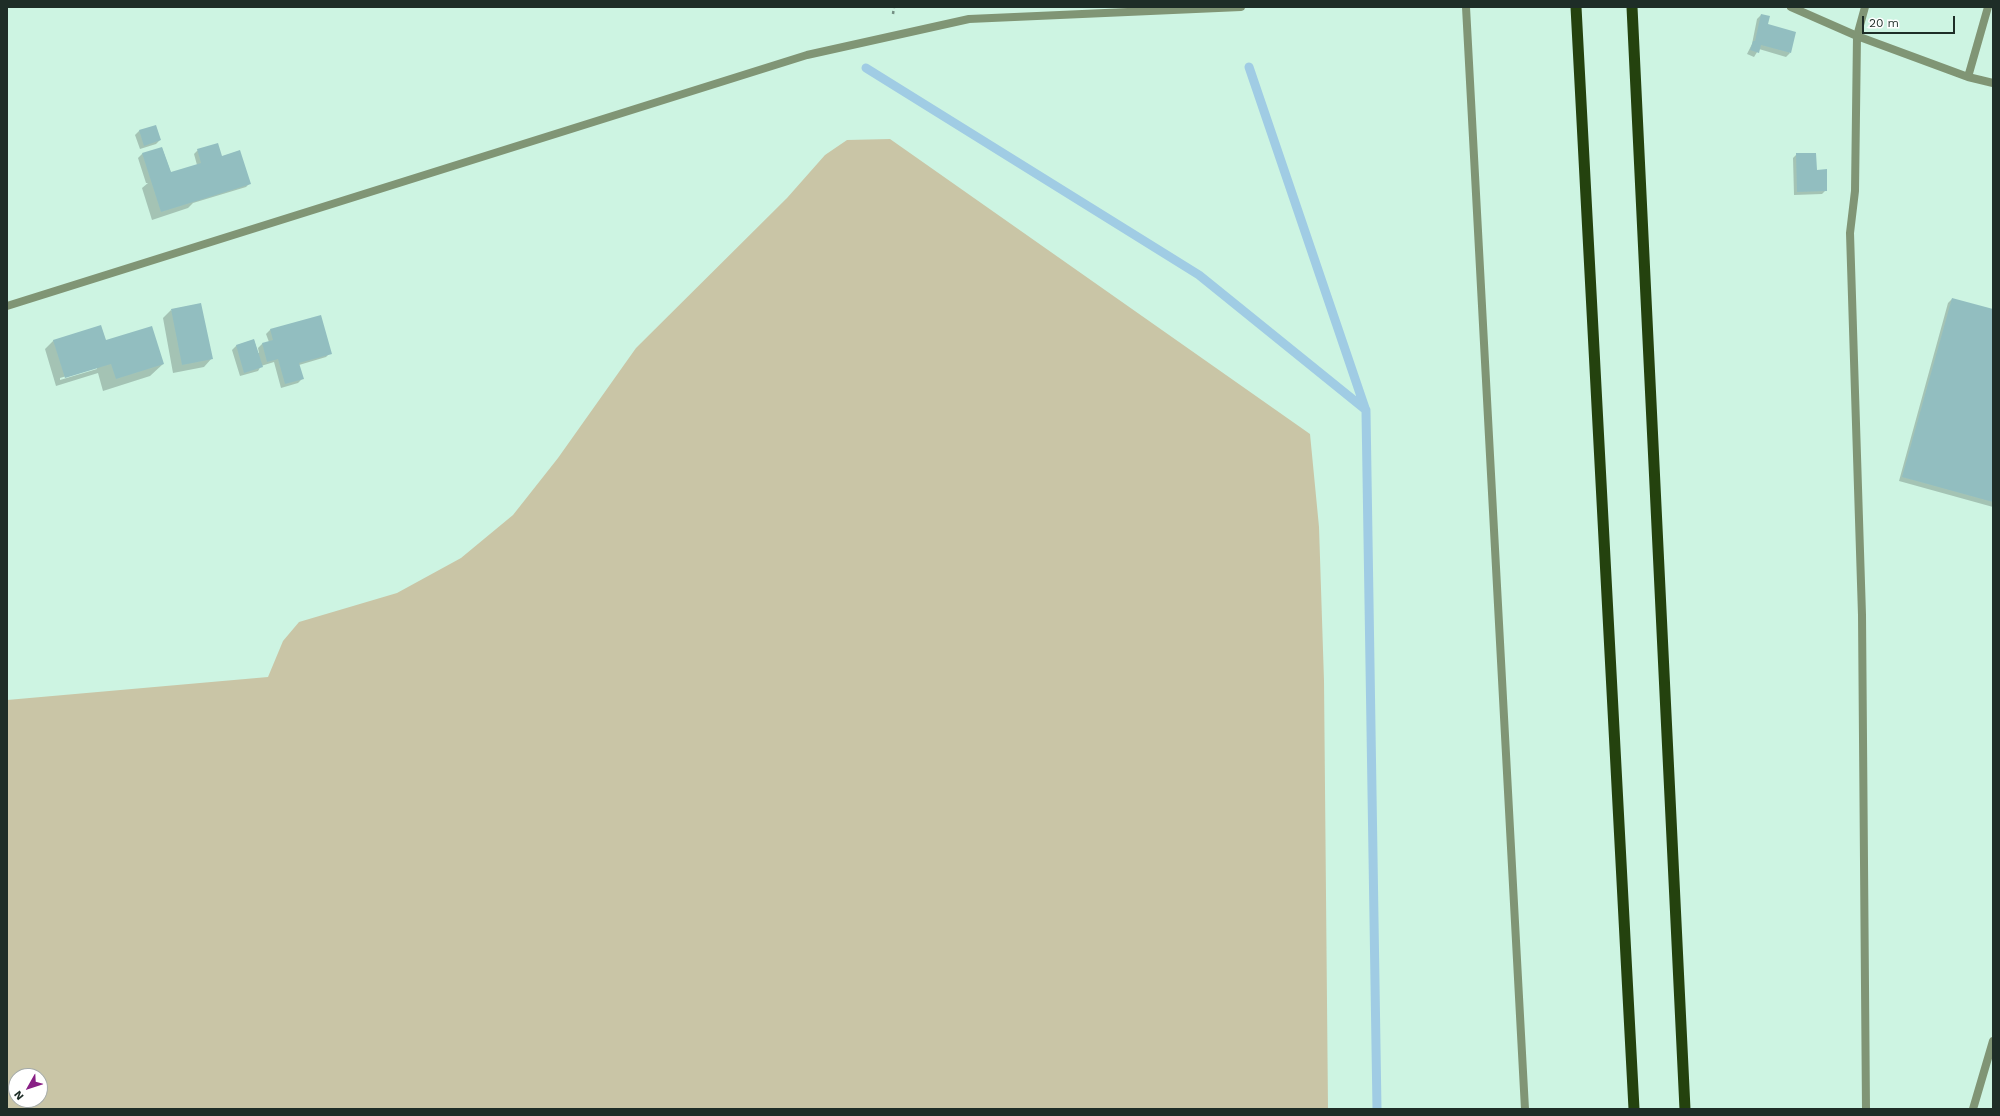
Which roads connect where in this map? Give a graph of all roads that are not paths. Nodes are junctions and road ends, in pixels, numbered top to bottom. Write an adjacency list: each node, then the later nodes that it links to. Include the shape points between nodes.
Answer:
1 (1241, 7): 11 (street, via 969,20 807,55)
2 (1466, 7): 13 (street)
3 (1576, 7): 14 (highway)
4 (1632, 7): 15 (highway)
5 (1791, 7): 8 (street)
6 (1865, 7): 8 (street)
7 (1988, 7): 9 (street)
8 (1857, 36): 9 (street); 16 (street, via 1855,191 1850,233 1862,615)
9 (1968, 77): 10 (street)
10 (1993, 84)
11 (7, 306)
12 (1993, 1041): 17 (street)
13 (1525, 1109)
14 (1634, 1109)
15 (1685, 1109)
16 (1866, 1109)
17 (1973, 1109)

